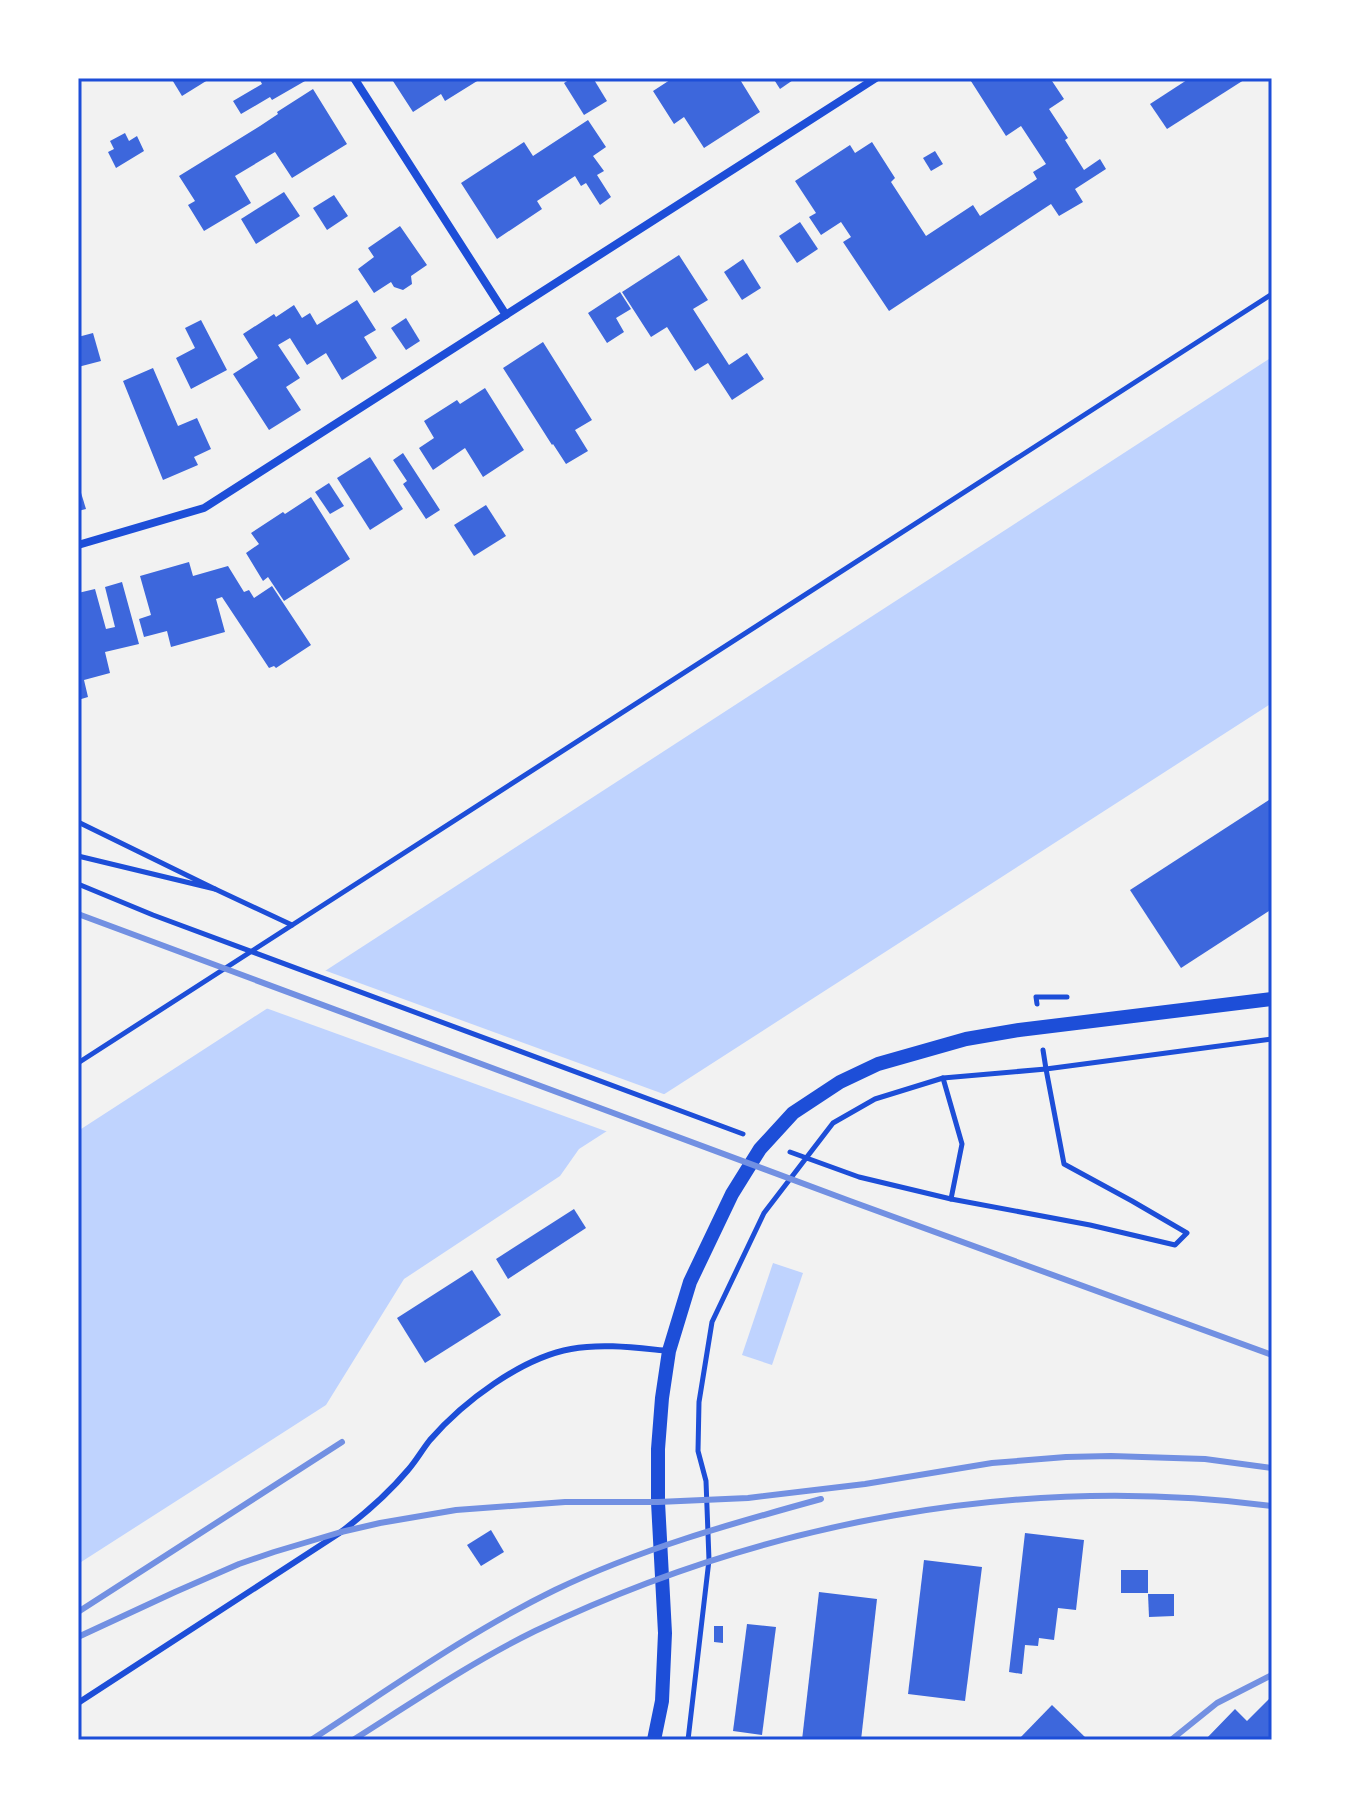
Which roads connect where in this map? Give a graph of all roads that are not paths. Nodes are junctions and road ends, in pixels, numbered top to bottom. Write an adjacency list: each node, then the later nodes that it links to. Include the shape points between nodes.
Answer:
1 (354, 78): 3 (street)
2 (876, 78): 3 (street)
3 (506, 315): 4 (street, via 204,508)
4 (78, 545)
5 (1272, 999): 6 (street, via 966,1039 878,1064 840,1082 793,1113 760,1149 690,1282)
6 (669, 1351): 7 (lane, via 572,1348 511,1374 449,1420 393,1487 341,1532); 8 (street, via 658,1449 665,1633)
7 (78, 1703)
8 (654, 1740)

